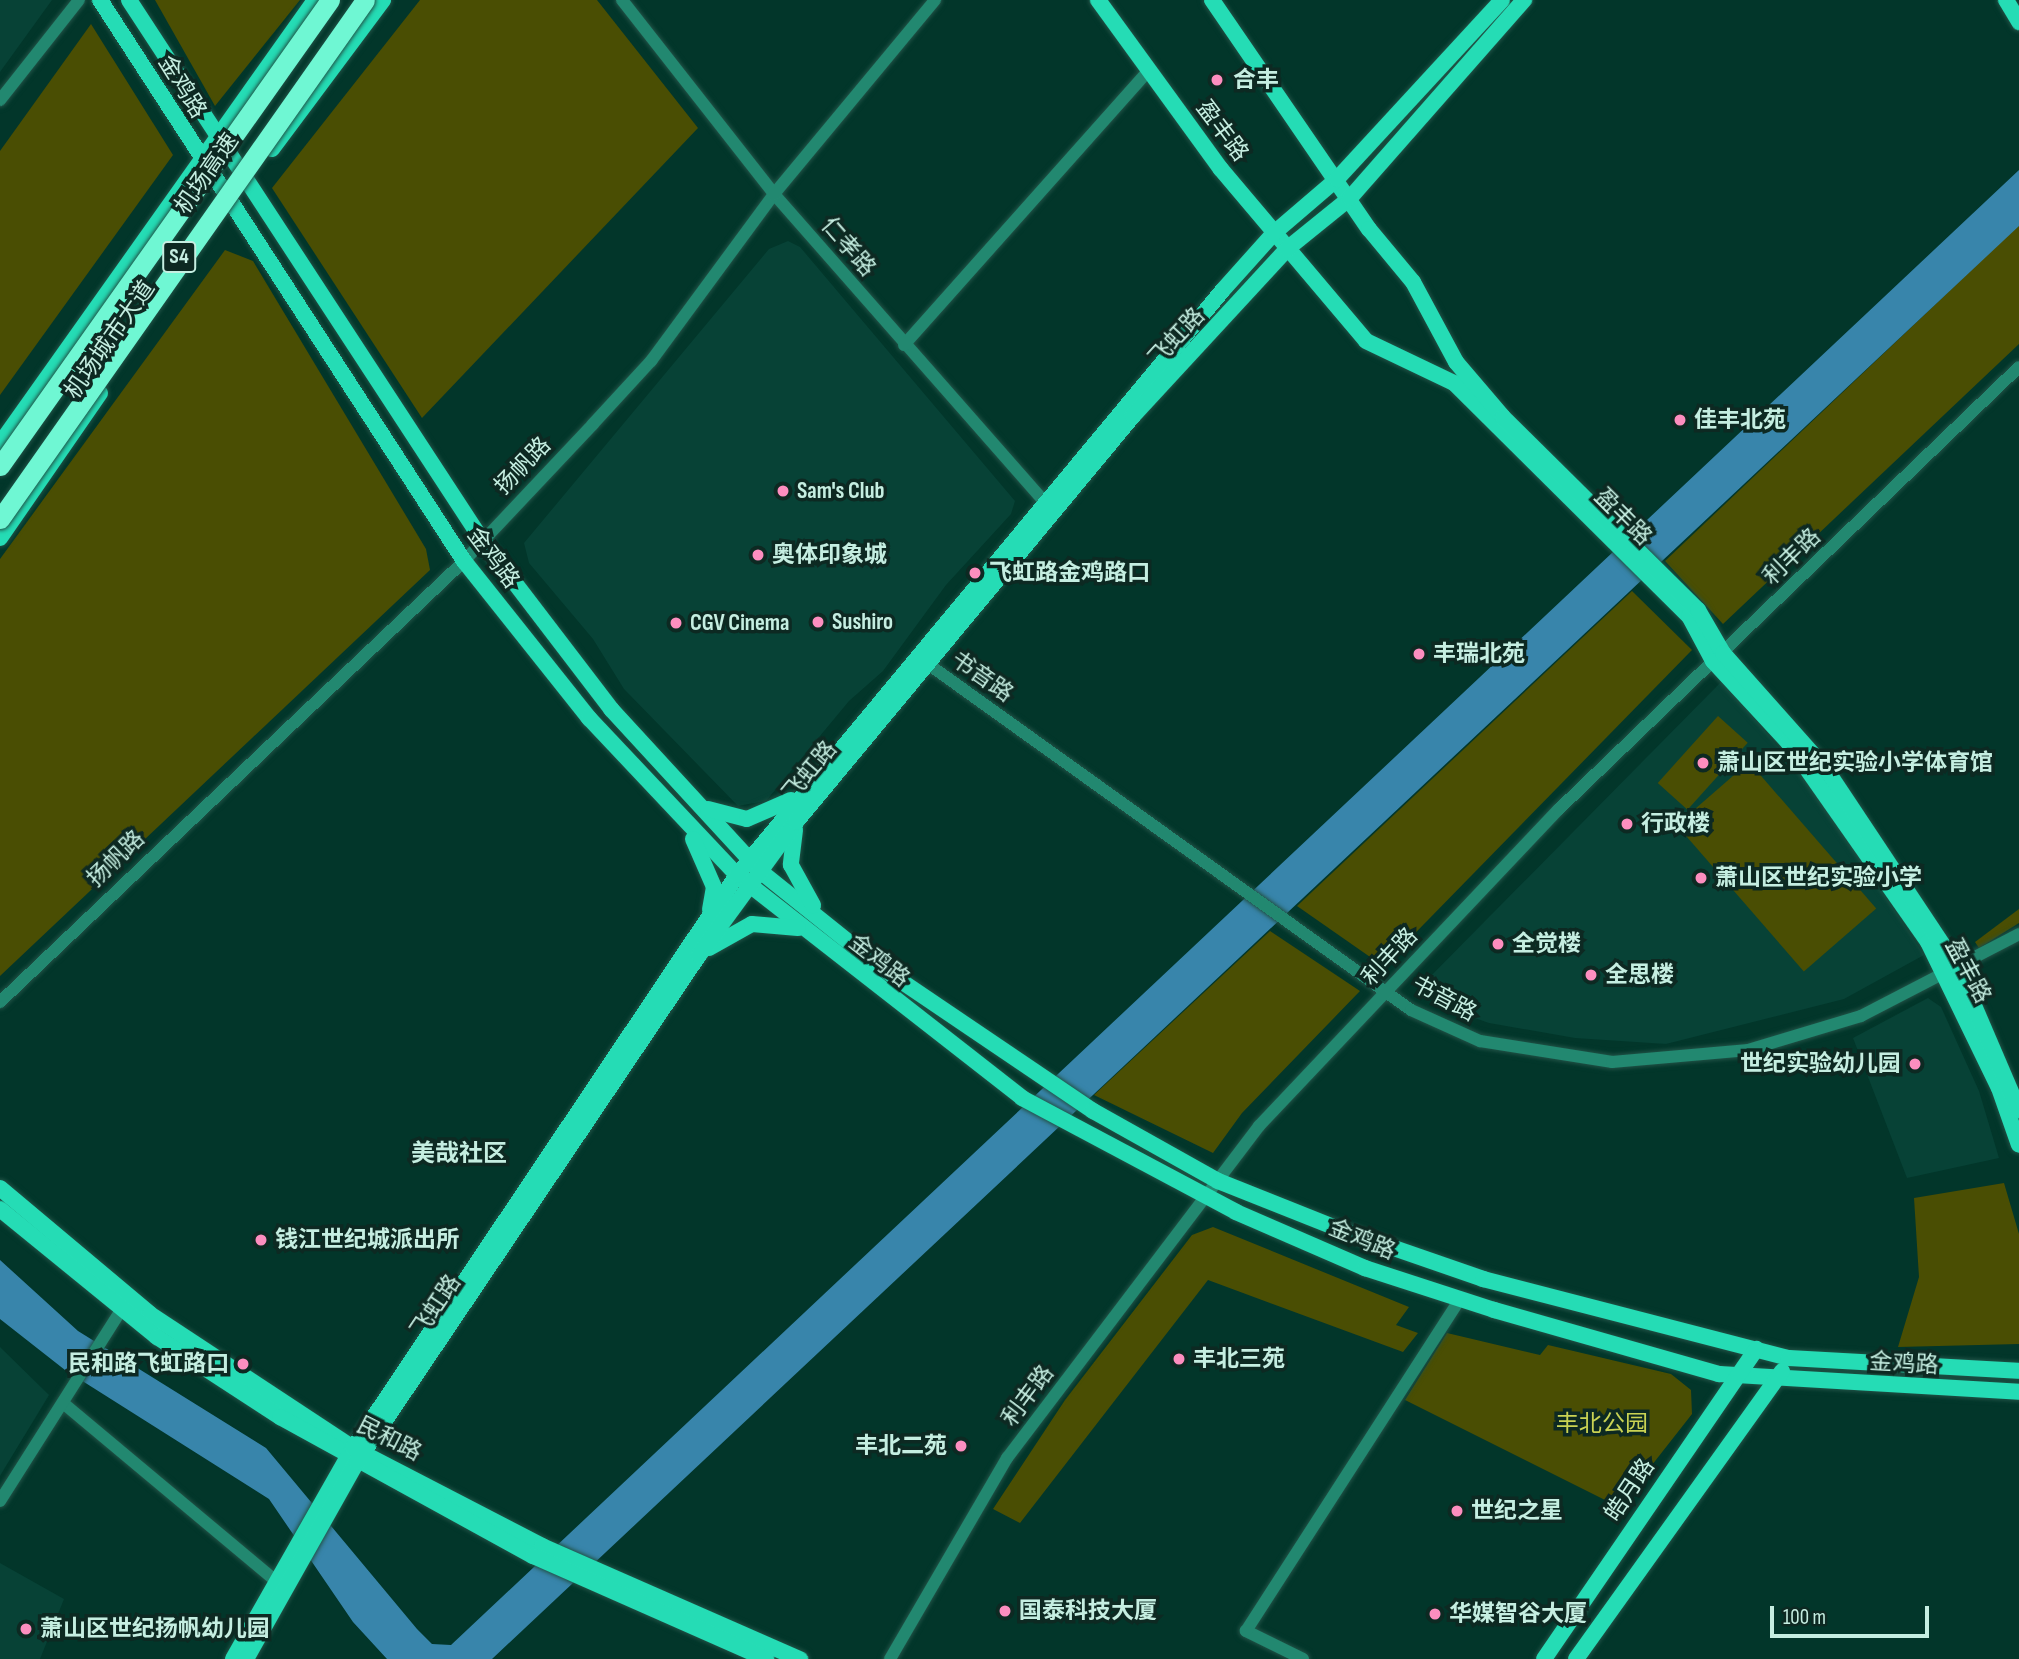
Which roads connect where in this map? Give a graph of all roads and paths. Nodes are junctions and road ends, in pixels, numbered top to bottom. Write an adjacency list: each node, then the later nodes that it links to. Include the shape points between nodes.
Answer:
1 (79, 0): 17 (street)
2 (100, 0): 19 (main road, 金鸡路)
3 (129, 0): 18 (main road, 金鸡路)
4 (315, 0): 18 (main road, 机场城市大道)
5 (330, 0): 30 (highway, 机场高速 / S4, bridge)
6 (365, 0): 32 (highway, 机场高速 / S4, bridge)
7 (383, 0): 21 (main road, 机场城市大道)
8 (622, 0): 22 (street, 仁孝路)
9 (935, 0): 22 (street, 扬帆路)
10 (1097, 0): 16 (main road, 盈丰路)
11 (1212, 0): 20 (main road, 盈丰路)
12 (1502, 0): 20 (main road, 飞虹路)
13 (1524, 0): 23 (main road, 飞虹路)
14 (2006, 0): 15 (main road)
15 (2019, 22)
16 (1149, 70): 25 (main road, 盈丰路); 27 (street)
17 (0, 100)
18 (217, 135): 19 (main road, 机场城市大道); 21 (main road, 金鸡路)
19 (201, 160): 24 (main road, 金鸡路); 29 (main road, 机场城市大道)
20 (1338, 179): 23 (main road, 盈丰路); 25 (main road, 飞虹路)
21 (247, 183): 24 (main road, 机场城市大道); 34 (main road, 金鸡路)
22 (774, 194): 27 (street, 仁孝路); 34 (street, 扬帆路, via 651,361)
23 (1350, 198): 26 (main road, 飞虹路); 36 (main road, 盈丰路, via 1413,282 1456,362 1503,417 1699,610)
24 (230, 207): 33 (main road, 机场城市大道); 35 (main road, 金鸡路, via 335,356)
25 (1274, 233): 26 (main road, 盈丰路); 31 (main road, 飞虹路)
26 (1287, 249): 31 (main road, 飞虹路); 36 (main road, 盈丰路, via 1366,341 1454,383 1597,520 1689,617)
27 (905, 345): 31 (street, 仁孝路)
28 (2019, 367): 36 (street, 利丰路)
29 (0, 444)
30 (0, 466)
31 (1049, 507): 37 (main road, 飞虹路); 38 (main road, 飞虹路)
32 (0, 519)
33 (0, 538)
34 (482, 540): 35 (street, 扬帆路); 39 (main road, 金鸡路, via 611,709)
35 (464, 561): 40 (main road, 金鸡路, via 589,718); 51 (street, 扬帆路)
36 (1718, 657): 49 (main road, 盈丰路, via 1826,769); 50 (street, 利丰路, via 1558,810)
37 (928, 664): 41 (main road, 飞虹路); 50 (street, 书音路)
38 (814, 781): 39 (main road, via 778,810 755,818); 42 (main road, 飞虹路)
39 (700, 806): 42 (main road, 金鸡路)
40 (679, 816): 43 (main road, 金鸡路); 44 (main road, via 710,872)
41 (796, 822): 43 (main road, 飞虹路); 45 (main road, via 791,846 796,880)
42 (751, 856): 43 (main road, 飞虹路)
43 (749, 877): 44 (main road, 飞虹路); 45 (main road, 金鸡路); 47 (main road, 金鸡路); 48 (main road, 飞虹路)
44 (709, 914): 67 (main road, 飞虹路)
45 (835, 932): 54 (main road, 金鸡路, via 1039,1080)
46 (2019, 934): 49 (street, 书音路)
47 (812, 935): 48 (main road, via 788,923 752,923); 56 (main road, 金鸡路, via 1022,1098)
48 (699, 955): 67 (main road, 飞虹路)
49 (1952, 972): 50 (street, 书音路, via 1861,1016 1748,1050 1667,1062 1537,1054 1480,1041 1410,1010); 52 (main road, 盈丰路); 53 (main road, 盈丰路)
50 (1388, 990): 54 (street, 利丰路, via 1259,1126)
51 (0, 1002)
52 (2019, 1110)
53 (2019, 1145)
54 (1218, 1181): 56 (street, 利丰路); 60 (main road, 金鸡路, via 1483,1279)
55 (0, 1188): 67 (main road, 民和路, via 160,1321)
56 (1205, 1198): 58 (main road, 金鸡路, via 1365,1268); 75 (street, 利丰路, via 1007,1458)
57 (0, 1209): 59 (main road, 民和路)
58 (1460, 1299): 63 (main road, 金鸡路, via 1719,1374); 76 (street, via 1246,1631)
59 (122, 1309): 66 (street); 67 (main road, 民和路)
60 (1756, 1349): 61 (main road, 金鸡路); 63 (main road, 皓月路)
61 (1788, 1358): 62 (main road, 金鸡路); 64 (main road)
62 (2019, 1371)
63 (1742, 1373): 64 (main road, 金鸡路); 77 (main road, 皓月路)
64 (1779, 1376): 65 (main road, 金鸡路, via 1884,1388); 78 (main road)
65 (2019, 1392)
66 (62, 1403): 68 (street); 70 (street)
67 (357, 1454): 69 (main road, 飞虹路); 73 (main road, 民和路, via 533,1556); 74 (main road, 民和路, via 542,1546)
68 (0, 1502)
69 (299, 1550): 70 (main road, 飞虹路); 72 (main road, 飞虹路)
70 (275, 1580): 71 (main road, 飞虹路)
71 (233, 1659)
72 (246, 1659)
73 (765, 1659)
74 (800, 1659)
75 (890, 1659)
76 (1303, 1659)
77 (1544, 1659)
78 (1576, 1659)

